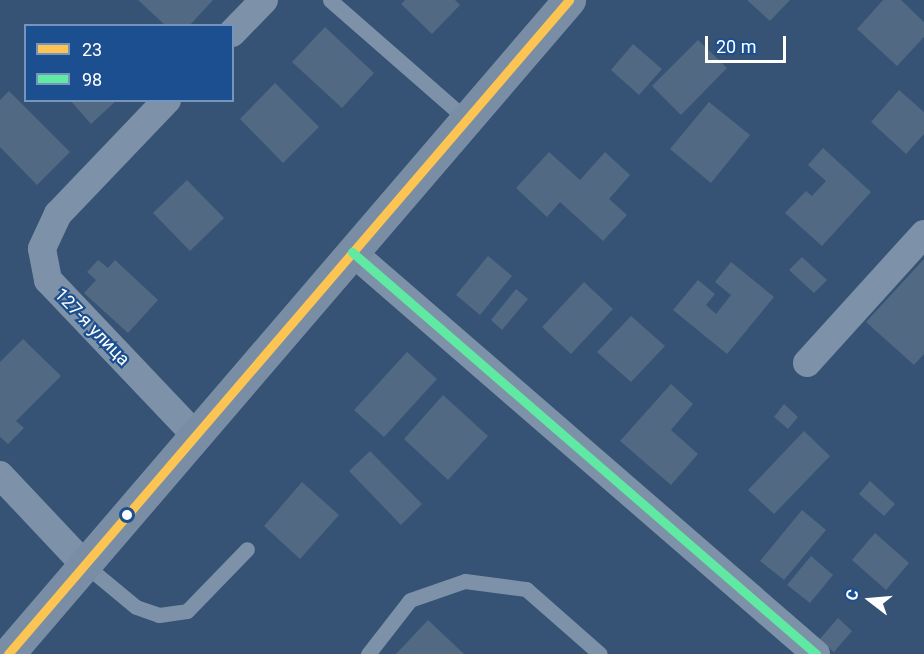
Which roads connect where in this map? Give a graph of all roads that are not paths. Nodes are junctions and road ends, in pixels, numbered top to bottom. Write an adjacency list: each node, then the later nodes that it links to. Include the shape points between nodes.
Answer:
1 (264, 0): 4 (street)
2 (330, 0): 6 (lane)
3 (569, 0): 6 (street)
4 (234, 31)
5 (165, 102): 10 (street, 127-я улица, via 58,214 42,249 48,280)
6 (466, 119): 8 (street)
7 (924, 234): 9 (street)
8 (352, 252): 10 (street); 17 (street)
9 (807, 363)
10 (195, 435): 13 (street)
11 (0, 475): 13 (street)
12 (248, 549): 13 (lane, via 187,611 159,615 136,607)
13 (84, 564): 14 (street)
14 (8, 654)
15 (368, 654): 16 (lane, via 410,600 465,581 526,589)
16 (600, 654)
17 (816, 654)

